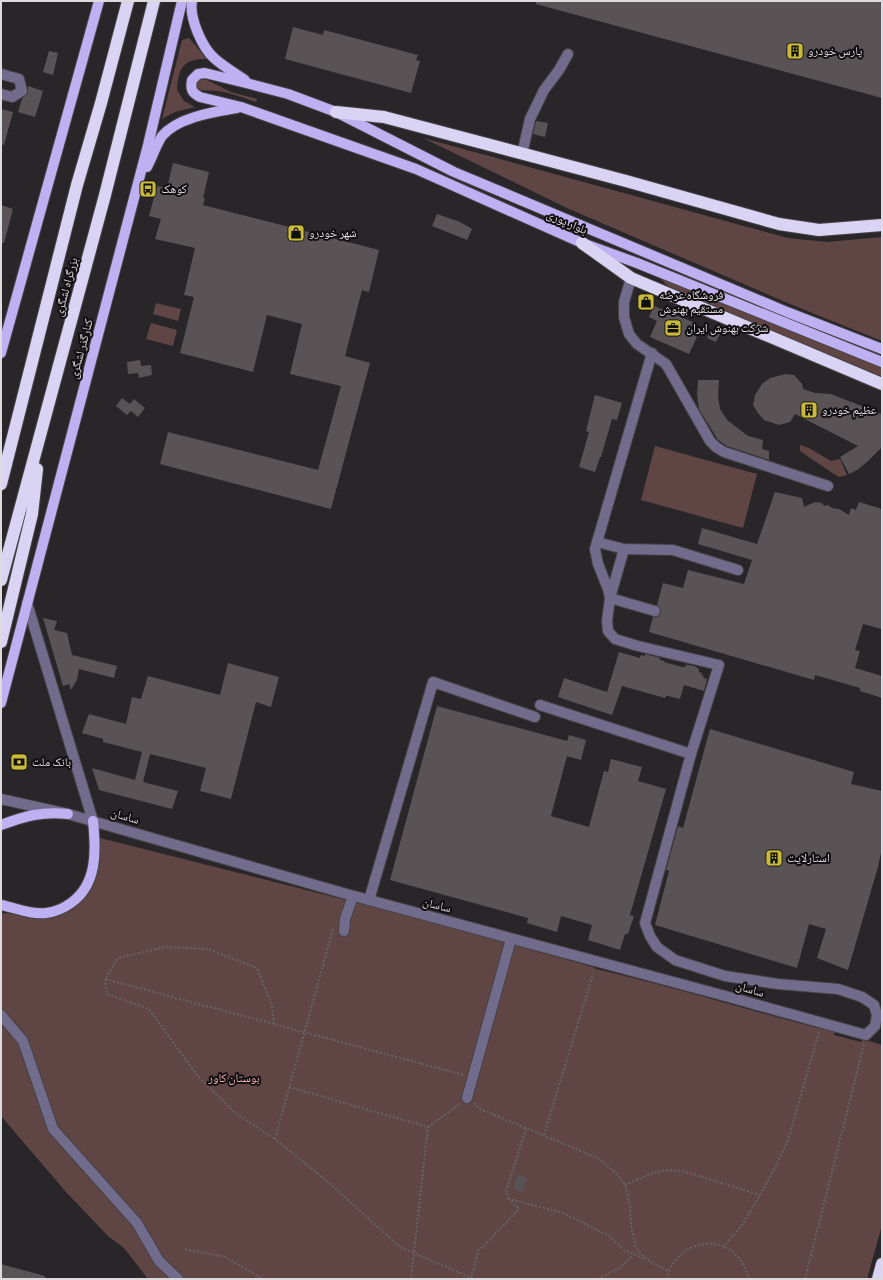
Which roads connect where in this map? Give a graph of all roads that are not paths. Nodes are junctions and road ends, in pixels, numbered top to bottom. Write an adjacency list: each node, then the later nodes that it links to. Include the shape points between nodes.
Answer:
1 (99, 1): 18 (main road)
2 (128, 1): 23 (highway, بزرگراه لشگری, via 77,185)
3 (154, 1): 22 (highway, بزرگراه لشگری, via 106,195)
4 (182, 1): 13 (main road, کنارگذر لشگری)
5 (192, 1): 8 (main road, via 194,24 210,53)
6 (568, 54): 12 (street, via 544,90 530,119)
7 (1, 74): 9 (street, via 19,79 22,91 12,98)
8 (250, 84): 10 (main road, بلوار پوری, via 205,73 198,74 192,80 191,89 194,94); 11 (main road, بلوار پوری, via 288,94)
9 (1, 94)
10 (241, 107): 13 (main road, via 209,113 176,125 162,136); 15 (main road, بلوار پوری, via 416,169)
11 (336, 112): 12 (highway, via 384,117); 17 (main road, بلوار پوری, via 454,172 780,309)
12 (522, 154): 14 (highway, via 779,224 819,230)
13 (136, 189): 30 (main road, کنارگذر لشگری)
14 (882, 225)
15 (582, 243): 16 (highway); 20 (main road, بلوار پوری)
16 (631, 278): 19 (street, via 624,302 628,334 637,344); 21 (highway)
17 (882, 349)
18 (1, 353)
19 (652, 353): 24 (street, via 666,364 716,448); 25 (street)
20 (882, 362)
21 (882, 384)
22 (41, 430): 28 (highway, بزرگراه لشگری); 32 (highway, via 32,514)
23 (1, 484)
24 (828, 486)
25 (597, 542): 26 (street); 29 (street, via 595,549 598,564)
26 (624, 549): 27 (street, via 673,550); 29 (street)
27 (738, 570)
28 (1, 580)
29 (610, 598): 31 (street); 36 (street, via 608,631 615,639 719,665)
30 (27, 603): 33 (main road, کنارگذر لشگری); 39 (street)
31 (655, 611)
32 (1, 642)
33 (1, 703)
34 (540, 705): 36 (street)
35 (535, 717): 42 (street, via 433,682)
36 (691, 754): 45 (street, ساسان, via 645,923 657,947 675,960 725,976 838,989 862,997 874,1005 878,1015 875,1026 866,1035)
37 (1, 799): 38 (street, ساسان)
38 (68, 814): 39 (street, ساسان); 40 (main road, via 33,814)
39 (93, 821): 41 (street, ساسان); 43 (main road, via 93,867 88,883 76,899 66,907 46,913)
40 (1, 825)
41 (353, 896): 42 (street, ساسان); 44 (street, via 345,919)
42 (369, 900): 45 (street, ساسان)
43 (1, 905)
44 (344, 931)
45 (511, 938): 47 (street)
46 (1, 1015): 49 (street, via 23,1041 53,1128 137,1223 159,1261)
47 (468, 1098)
48 (882, 1264): 50 (highway)
49 (178, 1279)
50 (878, 1279)

